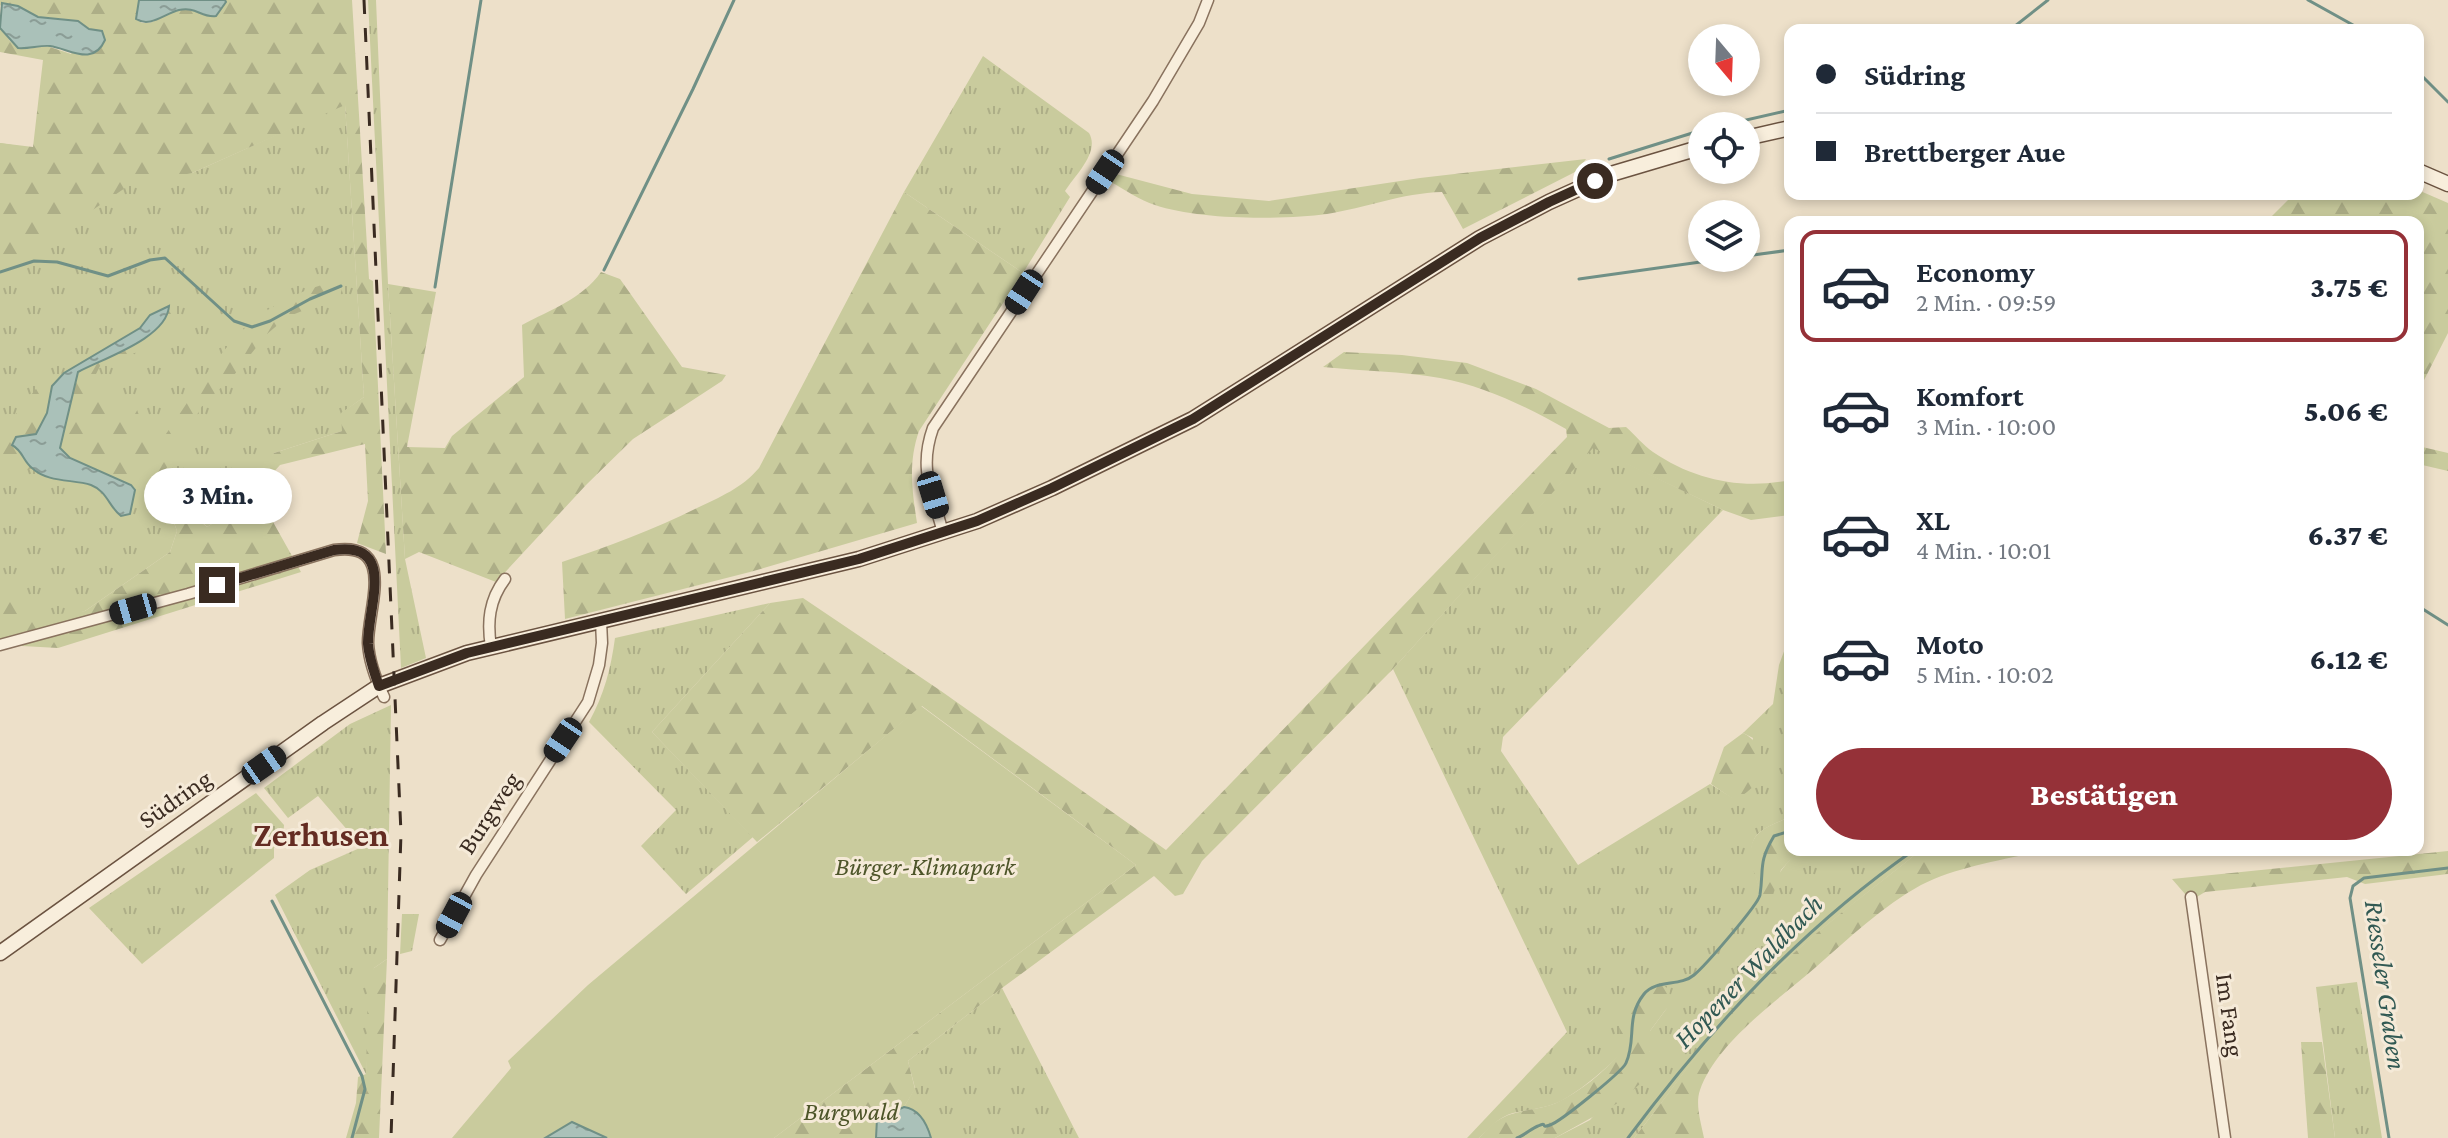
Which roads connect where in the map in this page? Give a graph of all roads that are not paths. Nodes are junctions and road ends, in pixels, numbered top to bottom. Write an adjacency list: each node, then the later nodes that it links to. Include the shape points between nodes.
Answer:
1 (1208, 0): 7 (street, via 1153,101 933,428 925,450 926,474)
2 (1784, 129): 3 (main road)
3 (1760, 135)
4 (1688, 151): 7 (main road, Südring, via 1611,174 1549,202 1480,238 1193,419 1052,488)
5 (2424, 174): 6 (main road)
6 (2448, 184)
7 (943, 533): 9 (main road, Südring, via 859,559)
8 (505, 579): 11 (street, via 489,616)
9 (601, 621): 11 (main road, Südring); 14 (street, Burgweg, via 599,665 588,702)
10 (0, 645): 12 (street, via 350,547 363,552 374,566 368,647)
11 (491, 647): 12 (main road, Südring, via 424,668)
12 (382, 691): 15 (main road, Südring, via 323,723)
13 (2191, 897): 16 (street, Im Fang)
14 (440, 940)
15 (0, 953)
16 (2225, 1138)

